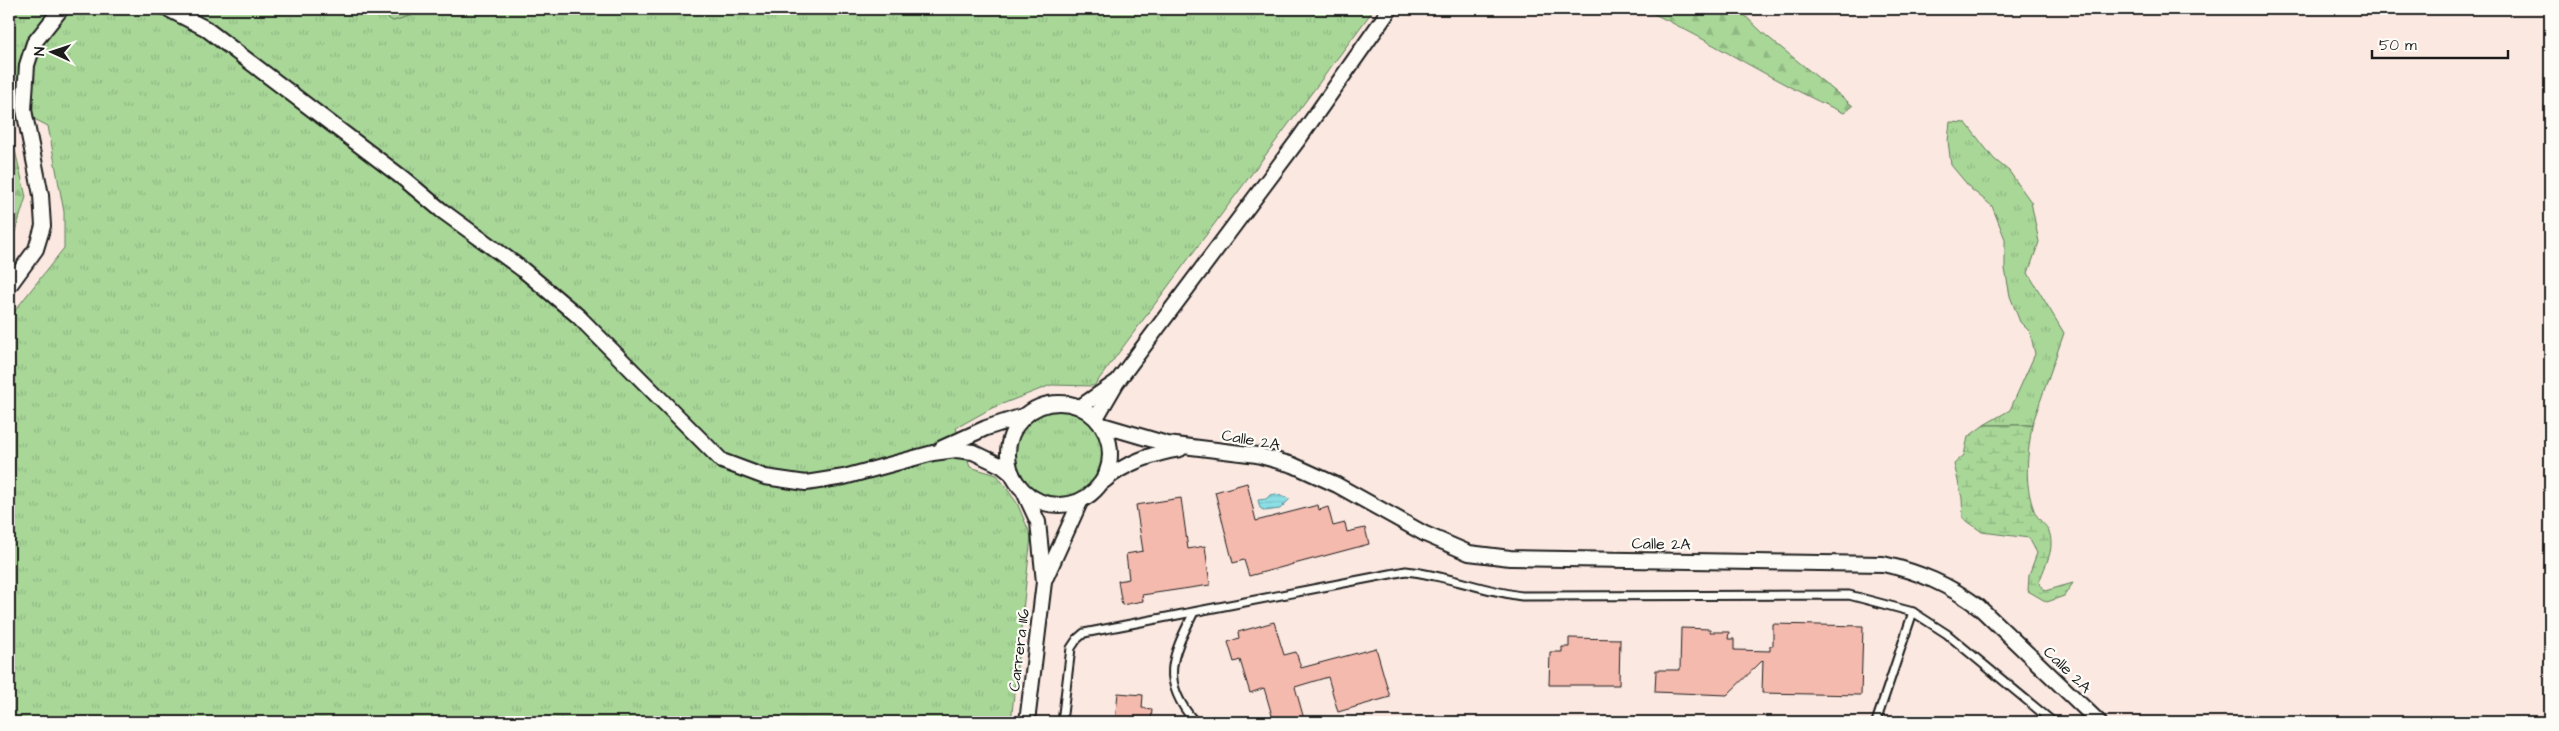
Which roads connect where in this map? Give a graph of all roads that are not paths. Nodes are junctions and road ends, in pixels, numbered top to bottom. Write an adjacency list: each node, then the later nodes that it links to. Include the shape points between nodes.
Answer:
1 (61, 9): 4 (street, via 34,43 27,66 24,110 42,195 44,226 36,249)
2 (168, 9): 10 (street, via 205,28 522,269 578,316 722,461 765,477 806,483 844,477)
3 (1390, 9): 5 (street, via 1298,140)
4 (9, 286)
5 (1117, 382): 6 (street); 8 (street)
6 (1080, 407): 7 (street, via 1052,403); 8 (street)
7 (1026, 415): 10 (street, via 986,428); 11 (street, via 1011,436 1008,461)
8 (1099, 421): 9 (street, Calle 2A, via 1149,440); 12 (street, via 1111,453)
9 (1190, 448): 12 (street, Calle 2A, via 1163,452 1127,466); 23 (street, Calle 2A, via 1258,454 1293,465 1468,553 1510,558 1883,564 1909,570 1957,591 1979,608)
10 (933, 453): 11 (street, via 973,452)
11 (1012, 474): 13 (street)
12 (1103, 482): 14 (street)
13 (1024, 492): 14 (street, via 1051,506); 15 (street, Carrera 116, via 1038,522)
14 (1080, 502): 15 (street, Carrera 116)
15 (1044, 582): 18 (street, Carrera 116)
16 (1914, 612): 17 (lane, via 1849,595 1522,596 1491,592 1430,574 1406,571); 21 (lane); 22 (lane, via 1947,634)
17 (1193, 614): 19 (lane, via 1092,631 1077,639 1071,648); 20 (lane, via 1172,664 1173,685 1180,705)
18 (1026, 722)
19 (1062, 722)
20 (1195, 722)
21 (1876, 722)
22 (2054, 722)
23 (2098, 722)

